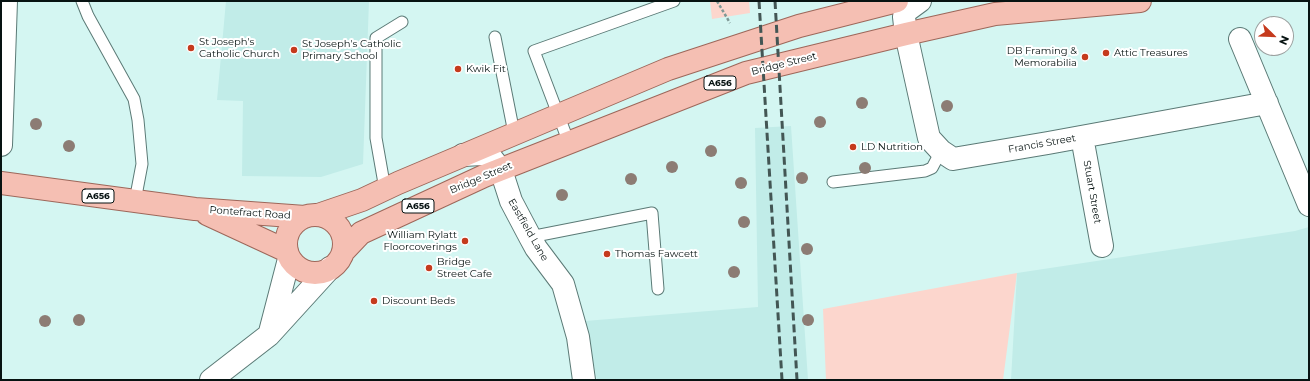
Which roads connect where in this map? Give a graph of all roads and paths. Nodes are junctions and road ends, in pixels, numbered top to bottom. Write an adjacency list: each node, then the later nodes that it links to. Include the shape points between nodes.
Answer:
1 (6, 1): 17 (street)
2 (82, 1): 24 (lane, via 134,99 142,164)
3 (674, 1): 13 (lane, via 534,51)
4 (897, 1): 7 (main road, A656)
5 (920, 1): 9 (street, via 905,12)
6 (1140, 1): 9 (main road, Bridge Street / A656, via 995,14)
7 (862, 9): 9 (street, via 892,14 898,18); 13 (main road, A656, via 799,26 668,68)
8 (402, 22): 23 (lane, via 376,38 376,138)
9 (906, 34): 16 (main road, Bridge Street / A656, via 746,73); 18 (street, Francis Street, via 929,138)
10 (495, 37): 14 (lane)
11 (1240, 39): 12 (street)
12 (1266, 103): 15 (street, Francis Street); 25 (street)
13 (558, 115): 14 (main road, A656); 16 (lane)
14 (514, 133): 19 (main road, A656); 20 (street, via 504,155)
15 (1082, 137): 18 (street, Francis Street, via 953,159); 29 (street, Stuart Street)
16 (569, 143): 20 (main road, Bridge Street / A656)
17 (1, 145)
18 (941, 151): 21 (lane, via 932,168 925,171)
19 (463, 155): 20 (street, Eastfield Lane, via 490,156); 23 (main road, A656)
20 (501, 170): 28 (street, Eastfield Lane, via 511,201); 31 (main road, Bridge Street / A656, via 361,233)
21 (833, 182)
22 (1, 183): 24 (main road, Pontefract Road / A656)
23 (385, 189): 27 (main road, A656, via 362,200)
24 (135, 201): 26 (main road, Pontefract Road / A656)
25 (1309, 205)
26 (195, 209): 27 (main road, Pontefract Road / A656); 30 (main road, Pontefract Road / A656)
27 (312, 216): 30 (main road, A656, via 296,222 290,228 286,237); 31 (main road, A656, via 328,218 340,231 343,246)
28 (530, 237): 32 (lane, via 652,213); 35 (street, Eastfield Lane, via 563,284 578,337)
29 (1102, 246)
30 (288, 255): 31 (main road, A656, via 294,265 303,271 316,273 321,273); 33 (street)
31 (336, 260): 33 (street)
32 (658, 289)
33 (269, 335): 34 (street)
34 (211, 380)
35 (584, 380)

